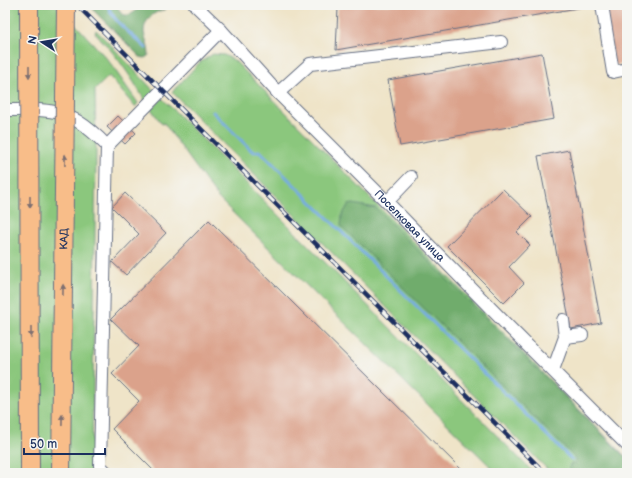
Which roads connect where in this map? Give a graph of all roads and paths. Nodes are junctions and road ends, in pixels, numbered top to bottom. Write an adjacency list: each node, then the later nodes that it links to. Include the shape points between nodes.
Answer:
1 (29, 5): 18 (highway, one-way to 18, bridge)
2 (66, 5): 19 (highway, КАД, one-way to 2, bridge)
3 (195, 5): 5 (street, Поселковая улица)
4 (602, 5): 7 (street, via 613,72)
5 (221, 30): 8 (street, Поселковая улица); 10 (street)
6 (501, 42): 8 (street, via 310,64)
7 (627, 69)
8 (278, 93): 12 (street, Поселковая улица)
9 (5, 110): 10 (street, via 49,110 62,113 96,134)
10 (107, 146): 20 (street, via 100,466)
11 (411, 177): 12 (street)
12 (387, 202): 16 (street, Поселковая улица)
13 (563, 320): 15 (street)
14 (582, 335): 15 (street)
15 (565, 337): 16 (street)
16 (553, 370): 17 (street, Поселковая улица)
17 (627, 445)
18 (30, 473)
19 (61, 473)
20 (107, 473)

